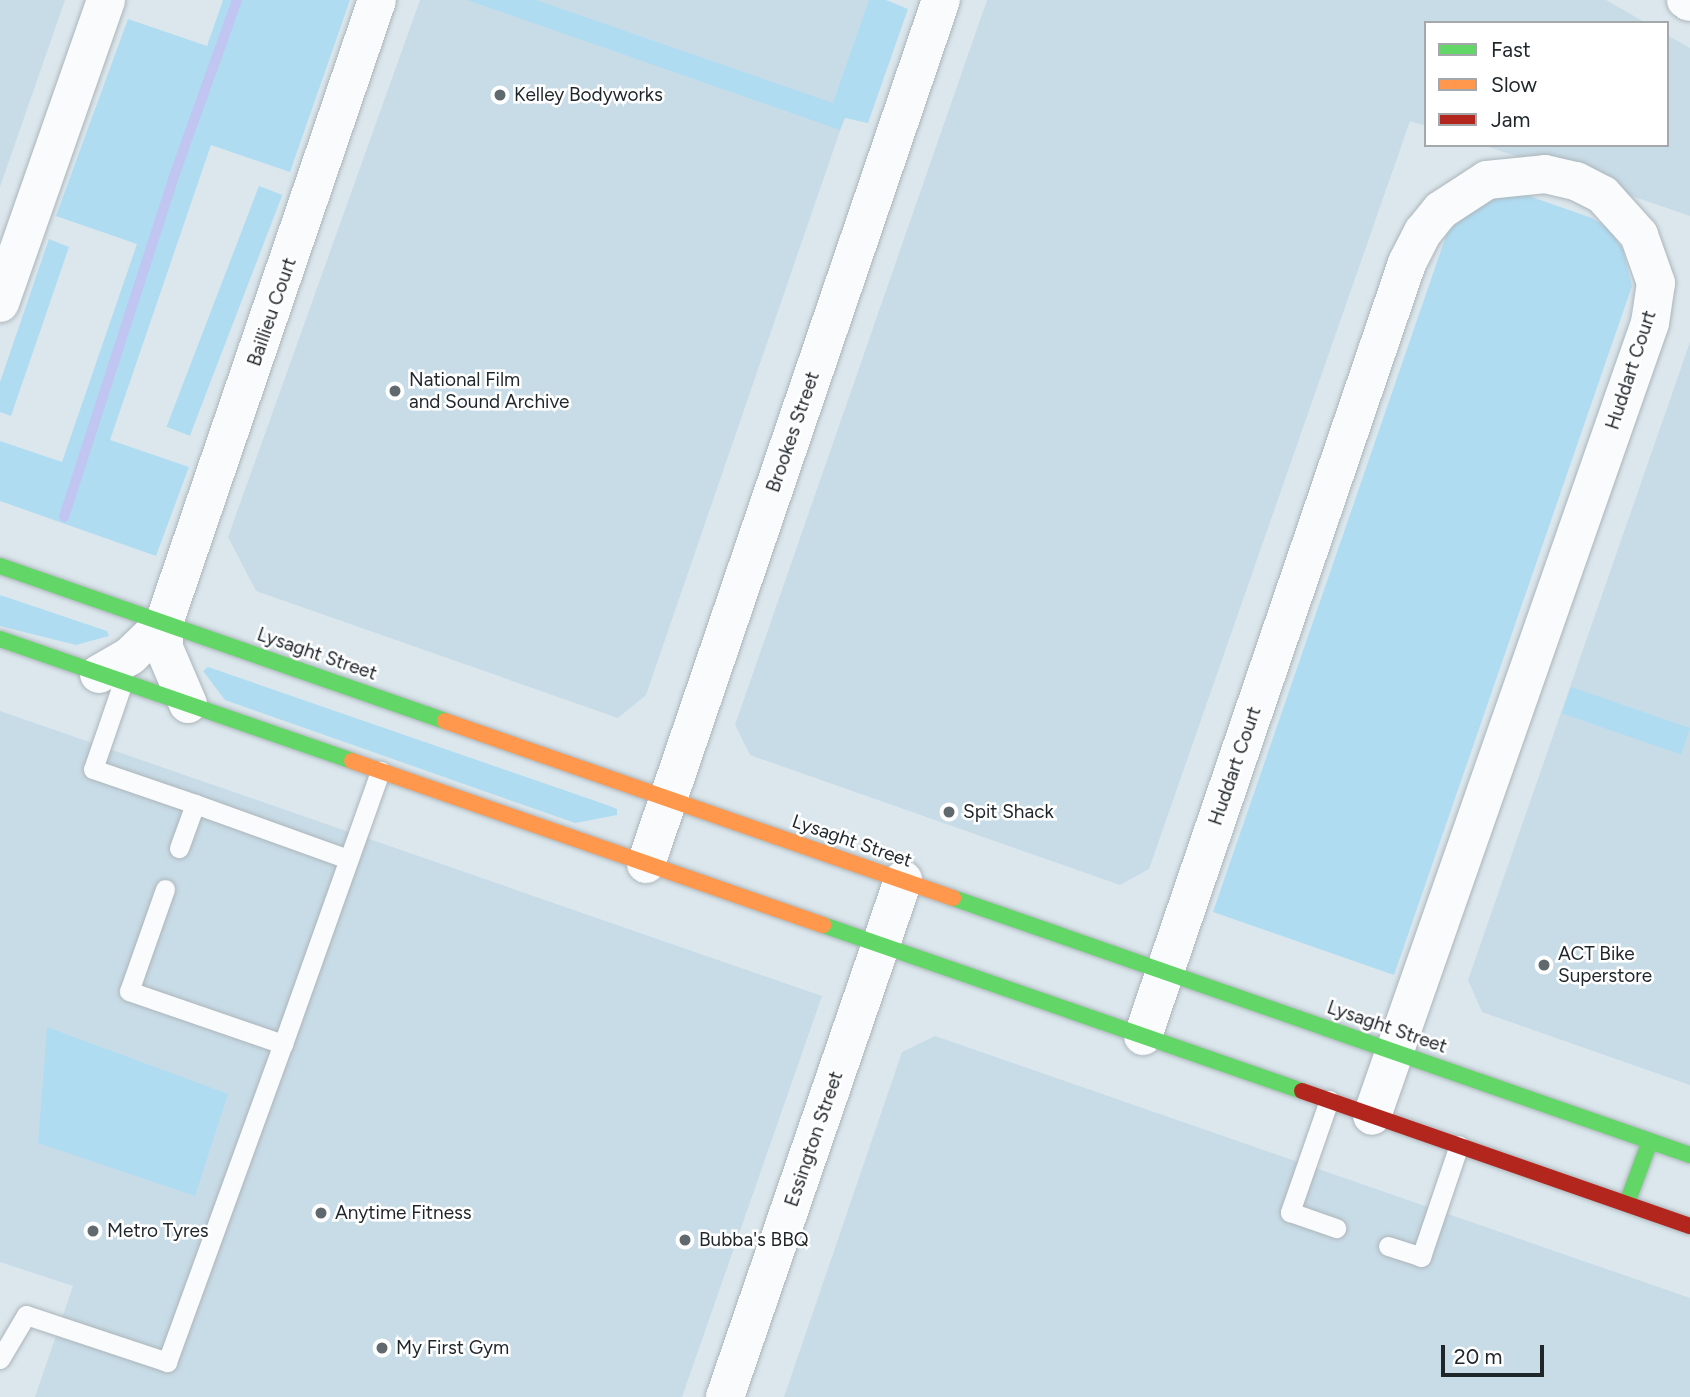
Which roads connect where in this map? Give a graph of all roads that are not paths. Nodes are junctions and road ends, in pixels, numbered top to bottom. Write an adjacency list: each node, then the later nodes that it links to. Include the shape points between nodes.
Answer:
1 (106, 0): 4 (street)
2 (377, 0): 6 (street, Baillieu Court)
3 (941, 0): 11 (street, Brookes Street)
4 (0, 303)
5 (0, 566): 6 (street, Lysaght Street)
6 (164, 623): 8 (street, Baillieu Court); 9 (street, Baillieu Court, via 164,648); 11 (street, Lysaght Street)
7 (0, 639): 8 (street)
8 (111, 678): 9 (street); 12 (lane, via 93,769)
9 (188, 704): 10 (street)
10 (380, 771): 14 (lane); 15 (street)
11 (668, 799): 15 (street, Brookes Street); 16 (street, Lysaght Street)
12 (195, 804): 13 (lane); 14 (lane)
13 (179, 848)
14 (348, 859): 21 (lane)
15 (646, 864): 18 (street)
16 (903, 880): 18 (street, Essington Street); 19 (street, Lysaght Street)
17 (165, 889): 21 (lane, via 129,990)
18 (881, 945): 20 (street); 33 (street, Essington Street)
19 (1165, 972): 20 (street, Huddart Court); 22 (street, Lysaght Street); 22 (street, Huddart Court, via 1407,263 1423,232 1441,210 1487,180 1545,174 1576,181 1603,195 1639,235 1656,283 1650,323)
20 (1143, 1036): 23 (street)
21 (283, 1044): 32 (lane, via 167,1362 26,1315)
22 (1394, 1052): 24 (street, Huddart Court); 25 (street, Lysaght Street)
23 (1329, 1100): 24 (street); 30 (lane, via 1290,1212)
24 (1372, 1115): 26 (street)
25 (1650, 1141): 27 (street, Lysaght Street); 28 (street)
26 (1459, 1145): 28 (street); 31 (lane, via 1421,1256)
27 (1690, 1155)
28 (1627, 1203): 29 (street)
29 (1690, 1226)
30 (1336, 1228)
31 (1388, 1245)
32 (0, 1359)
33 (725, 1397)

